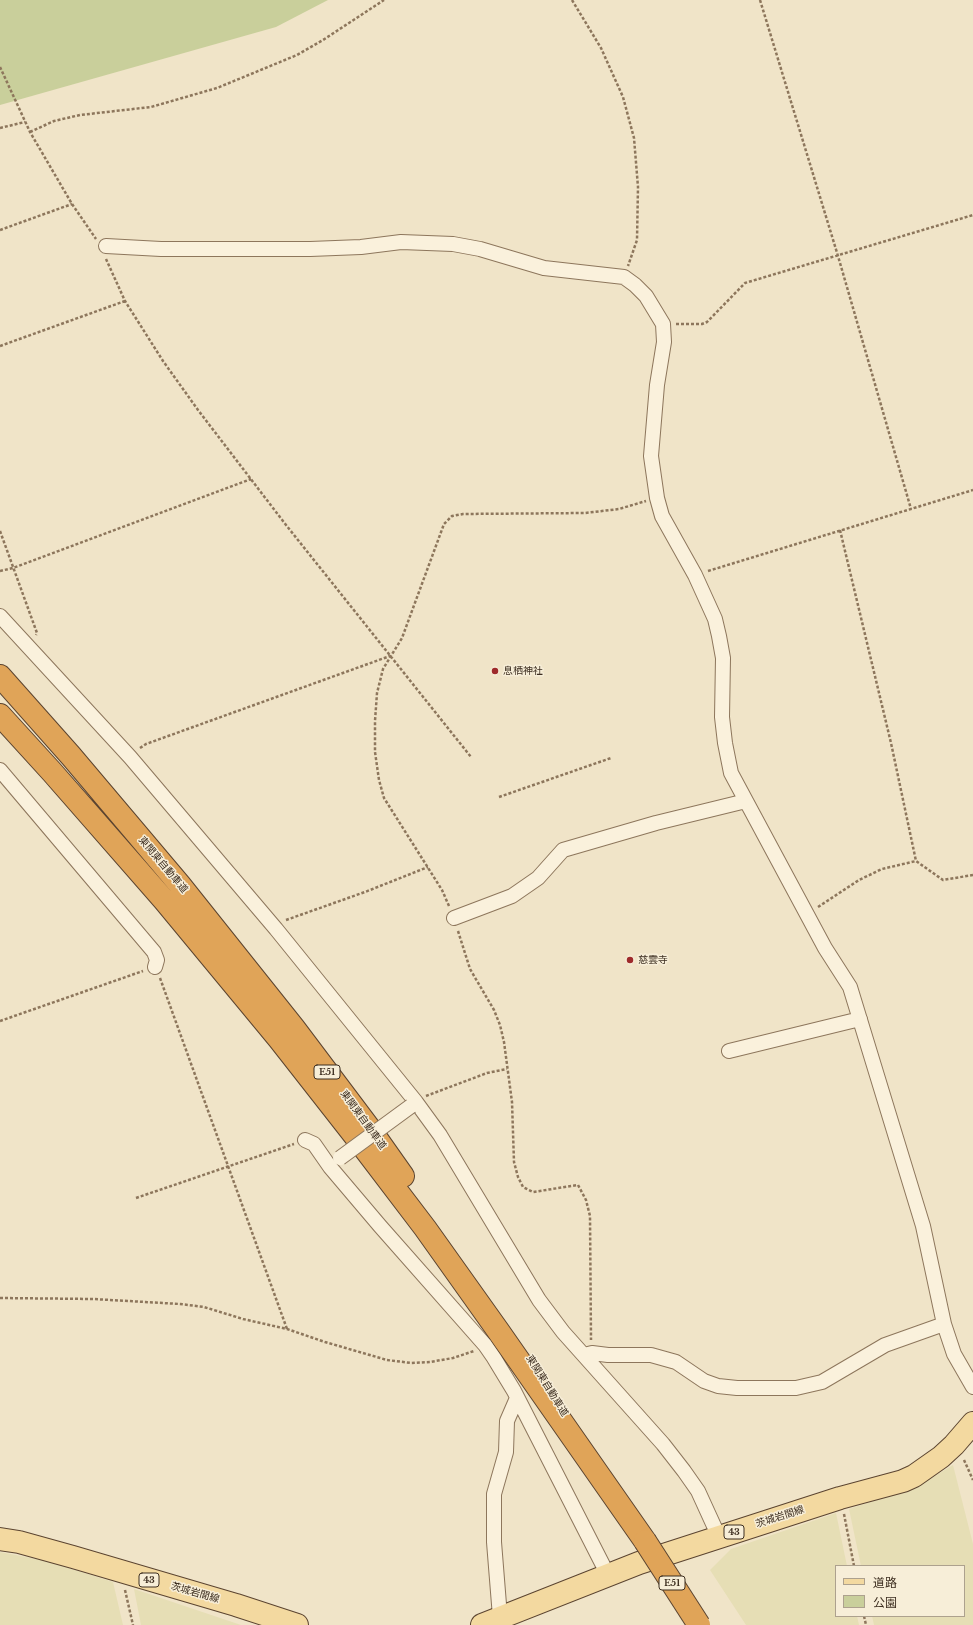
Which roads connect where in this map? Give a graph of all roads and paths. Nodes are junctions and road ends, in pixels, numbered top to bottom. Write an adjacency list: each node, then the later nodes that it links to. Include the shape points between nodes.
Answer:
1 (384, 0): 7 (path, via 297,54 217,88 150,107 80,115 54,121)
2 (572, 0): 13 (path, via 601,48 623,97 634,138 638,187 637,240)
3 (760, 0): 12 (path)
4 (0, 67): 5 (path)
5 (25, 122): 6 (path); 7 (path)
6 (0, 128)
7 (30, 132): 8 (path)
8 (72, 204): 10 (path); 11 (path, via 96,239)
9 (973, 215): 12 (path)
10 (0, 230)
11 (106, 246): 13 (street, via 162,249 310,249 402,242 453,244 480,249 544,268); 14 (path, via 105,256)
12 (838, 256): 15 (path, via 745,283 707,322 702,324); 20 (path)
13 (624, 277): 15 (street, via 646,296)
14 (125, 301): 16 (path); 17 (path, via 198,410)
15 (663, 324): 19 (street, via 664,342 657,385 651,456)
16 (0, 346)
17 (251, 479): 23 (path); 28 (path)
18 (973, 490): 20 (path)
19 (657, 498): 25 (street, via 662,516); 28 (path, via 619,509 585,513 452,516 444,524 402,638)
20 (911, 509): 21 (path)
21 (840, 530): 25 (path); 37 (path, via 891,743)
22 (0, 531): 23 (path)
23 (13, 568): 24 (path); 27 (path, via 37,633)
24 (0, 571)
25 (695, 575): 36 (street, via 715,619 719,636 723,658 722,717 725,743 731,773)
26 (0, 616): 27 (street)
27 (32, 651): 31 (street)
28 (390, 655): 31 (path, via 146,744); 32 (path); 38 (path, via 383,669 377,693 375,721 379,780 384,798)
29 (0, 676): 63 (highway, 東関東自動車道 / E51, via 180,885 294,1028 367,1125 508,1324)
30 (0, 715): 63 (highway, 東関東自動車道 / E51, via 164,900 279,1040 425,1228)
31 (130, 756): 42 (street)
32 (471, 757)
33 (611, 758): 35 (path)
34 (0, 770): 43 (street, via 154,952 157,960)
35 (499, 797)
36 (746, 801): 40 (street); 41 (street, via 656,823 563,850 538,878 512,896)
37 (916, 861): 39 (path, via 943,880); 40 (path, via 882,868 859,880)
38 (428, 867): 41 (path, via 442,890); 42 (path, via 288,918)
39 (973, 875)
40 (807, 915): 44 (street, via 850,987)
41 (454, 918): 47 (path, via 470,969 500,1025)
42 (276, 929): 48 (street)
43 (155, 967): 45 (path); 51 (path)
44 (860, 1019): 46 (street); 54 (street, via 923,1226)
45 (0, 1021)
46 (729, 1051)
47 (507, 1069): 48 (path, via 487,1073 431,1093); 57 (path, via 512,1102 514,1162 523,1187 533,1192 578,1185 586,1200 590,1216 591,1340)
48 (414, 1104): 50 (street, bridge); 57 (street, via 440,1135 539,1300 563,1332)
49 (305, 1140): 50 (street, via 314,1144); 51 (path)
50 (335, 1163): 56 (street)
51 (229, 1165): 52 (path); 55 (path)
52 (136, 1198)
53 (0, 1298): 55 (path, via 93,1299 180,1304)
54 (944, 1324): 57 (street, via 885,1345 822,1382 796,1388 718,1386 662,1357); 58 (street, via 954,1354)
55 (287, 1329): 56 (path, via 387,1360 411,1363 453,1358)
56 (485, 1345): 59 (street)
57 (588, 1354): 65 (street, via 663,1444 698,1491)
58 (973, 1387)
59 (517, 1398): 69 (street); 70 (street, via 507,1421 506,1452 494,1494)
60 (973, 1423): 61 (main road, 茨城岩間線 / 43)
61 (954, 1445): 62 (path); 64 (main road, 茨城岩間線 / 43, via 914,1476)
62 (973, 1480)
63 (615, 1498): 73 (highway, 東関東自動車道 / E51, bridge)
64 (840, 1498): 65 (main road, 茨城岩間線 / 43); 67 (path)
65 (719, 1537): 69 (main road, 茨城岩間線 / 43)
66 (0, 1539): 68 (main road, 茨城岩間線 / 43)
67 (854, 1565)
68 (121, 1571): 71 (path); 72 (main road, 茨城岩間線 / 43)
69 (608, 1575): 70 (main road, 茨城岩間線 / 43)
70 (491, 1621)
71 (133, 1625)
72 (297, 1625)
73 (699, 1625)

